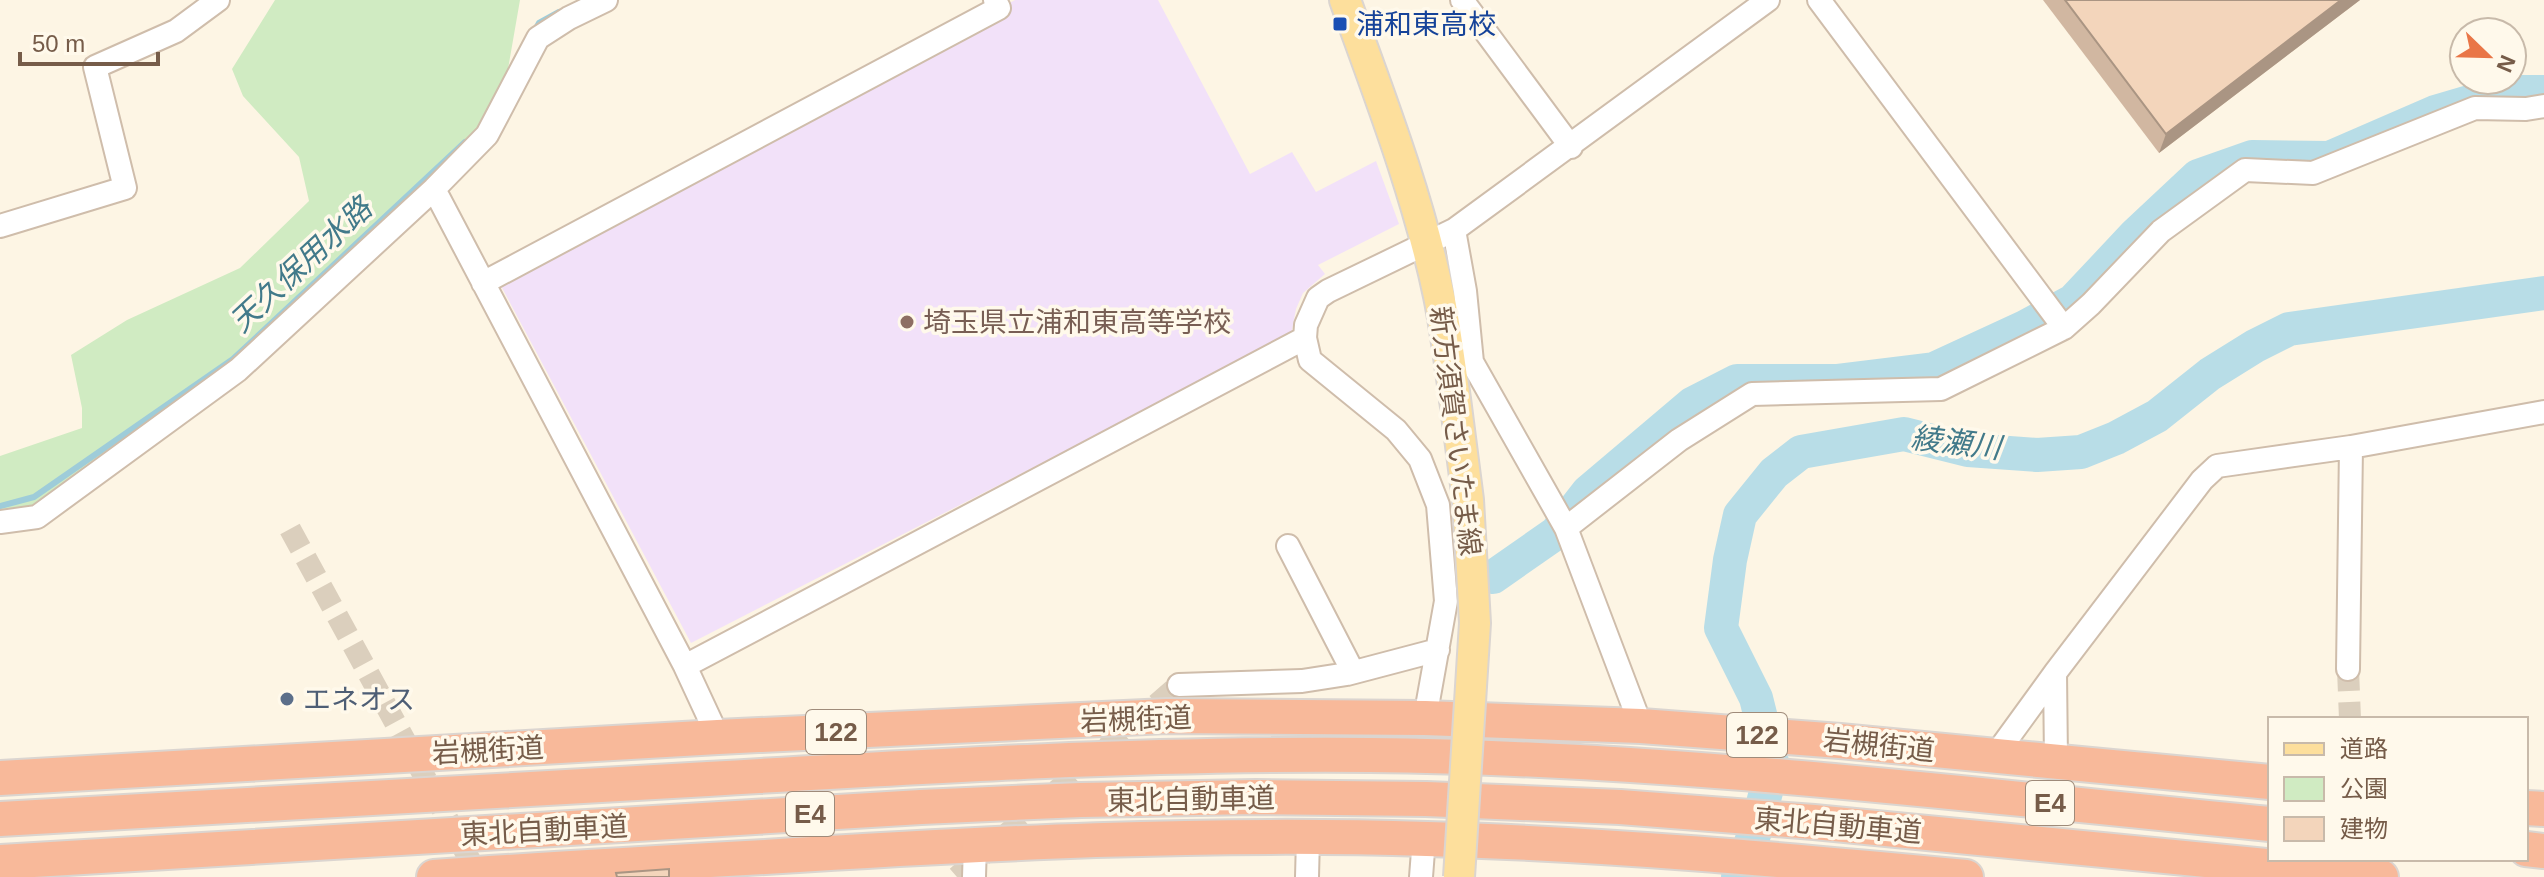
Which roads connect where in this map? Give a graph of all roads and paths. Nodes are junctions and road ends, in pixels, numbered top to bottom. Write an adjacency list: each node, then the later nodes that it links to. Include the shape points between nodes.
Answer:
1 (218, 0): 11 (street, via 176,31 95,67 125,188)
2 (606, 0): 10 (street, via 538,38 487,135)
3 (995, 0): 14 (street, via 999,8)
4 (1345, 0): 13 (main road, 新方須賀さいたま線)
5 (1462, 0): 9 (street)
6 (1768, 0): 9 (street)
7 (1819, 0): 15 (street)
8 (2544, 106): 15 (street, via 2475,108 2313,173 2245,170 2161,231 2091,304)
9 (1571, 147): 12 (street)
10 (434, 189): 14 (street); 19 (street, via 238,370 37,517)
11 (0, 226)
12 (1454, 230): 13 (street); 20 (street, via 1472,362)
13 (1426, 245): 16 (street, via 1318,298); 44 (main road, 新方須賀さいたま線, bridge, via 1455,399 1475,623)
14 (483, 283): 23 (street)
15 (2057, 318): 20 (street, via 1941,389 1752,394 1679,440)
16 (1305, 338): 22 (street, via 1310,360 1396,430 1420,459 1438,505 1446,601); 23 (street)
17 (2544, 412): 18 (street)
18 (2351, 447): 24 (street); 26 (street, via 2217,466)
19 (0, 522)
20 (1566, 528): 29 (street)
21 (1288, 546): 25 (street)
22 (1438, 650): 25 (street); 28 (street)
23 (685, 666): 30 (street)
24 (2348, 669)
25 (1353, 672): 27 (street, via 1302,681)
26 (2055, 673): 31 (street); 32 (street)
27 (1179, 685)
28 (1425, 718): 29 (highway, 岩槻街道 / 122); 30 (highway, 岩槻街道 / 122, via 1167,716)
29 (1657, 728): 31 (highway, 岩槻街道 / 122)
30 (718, 737): 33 (highway, 岩槻街道 / 122)
31 (1994, 757): 32 (highway, 岩槻街道 / 122)
32 (2056, 760): 34 (highway, 岩槻街道 / 122)
33 (0, 778)
34 (2268, 782)
35 (0, 819): 36 (highway, 東北自動車道 / E4, via 1028,761 1376,755 1646,766)
36 (2268, 824)
37 (1308, 838): 38 (highway); 39 (highway); 42 (street)
38 (1424, 838): 43 (street); 45 (highway)
39 (974, 860): 41 (highway)
40 (0, 862): 46 (highway, 東北自動車道 / E4, via 921,807 1256,797 1620,807)
41 (453, 876)
42 (1307, 877)
43 (1421, 877)
44 (1459, 877)
45 (1966, 877)
46 (2381, 877)

